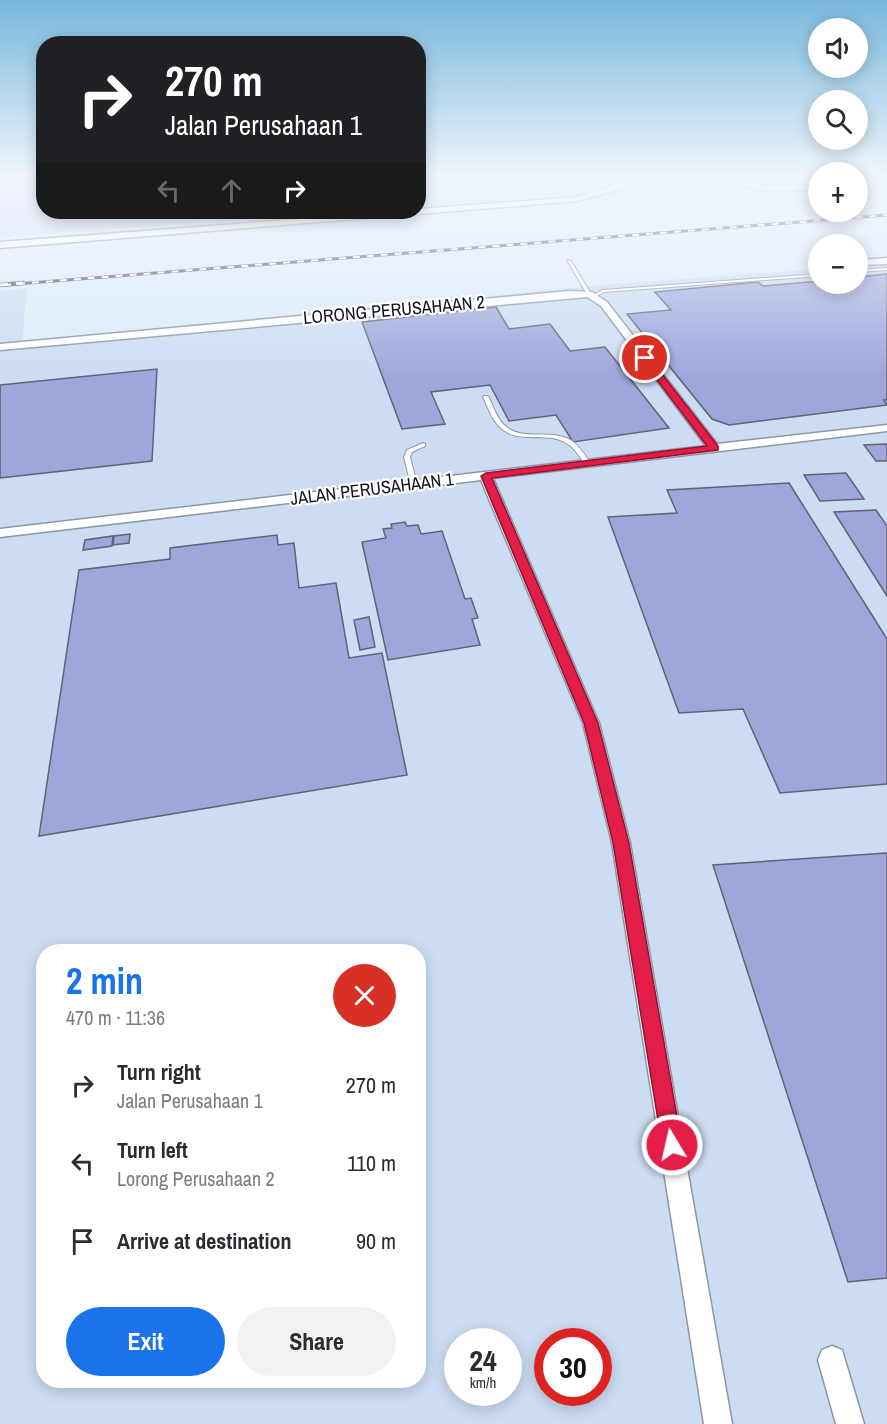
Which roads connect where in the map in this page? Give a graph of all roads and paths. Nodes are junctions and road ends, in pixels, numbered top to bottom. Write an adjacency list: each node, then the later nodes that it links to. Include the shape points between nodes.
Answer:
1 (19, 243): 2 (street)
2 (0, 245)
3 (569, 261): 9 (lane)
4 (887, 261): 5 (street)
5 (868, 265)
6 (868, 268): 7 (lane)
7 (887, 269)
8 (808, 276): 9 (lane)
9 (591, 295): 10 (street, LORONG PERUSAHAAN 2); 14 (street, via 604,304)
10 (0, 347)
11 (486, 397): 15 (lane, via 505,429 526,435 557,436 568,441)
12 (887, 428): 14 (street, JALAN PERUSAHAAN 1)
13 (423, 445): 17 (lane, via 407,457)
14 (714, 448): 15 (street, JALAN PERUSAHAAN 1)
15 (587, 464): 16 (street, JALAN PERUSAHAAN 1)
16 (486, 476): 17 (street, JALAN PERUSAHAAN 1); 20 (street, via 591,723 621,843)
17 (414, 484): 18 (street, JALAN PERUSAHAAN 1)
18 (0, 533)
19 (832, 1360): 21 (street)
20 (718, 1424)
21 (850, 1424)

